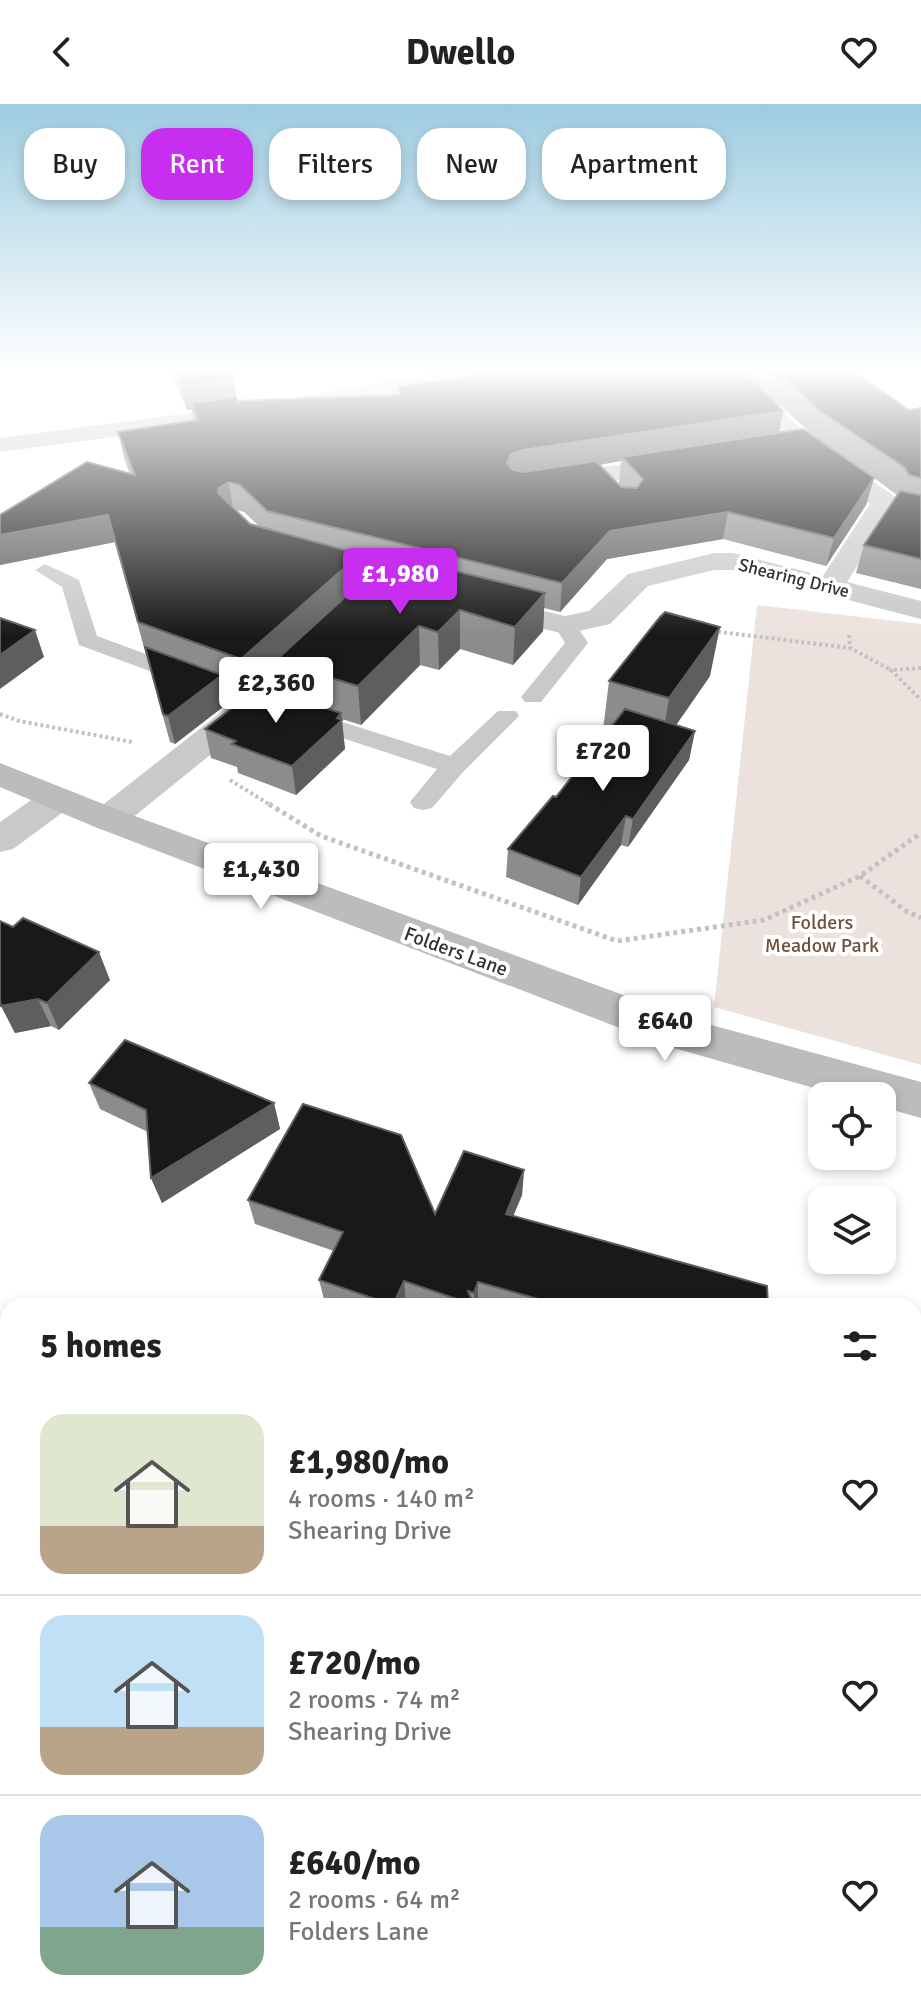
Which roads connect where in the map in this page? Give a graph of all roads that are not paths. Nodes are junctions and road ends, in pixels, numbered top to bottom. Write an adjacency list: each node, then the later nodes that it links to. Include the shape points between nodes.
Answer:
1 (710, 458): 3 (street)
2 (823, 458): 6 (street, via 885,502)
3 (597, 476): 4 (street); 5 (lane)
4 (522, 488)
5 (617, 497)
6 (882, 507): 7 (lane); 9 (street)
7 (908, 513)
8 (45, 570): 15 (lane, via 72,584 87,640)
9 (830, 587): 11 (street, Shearing Drive); 13 (street, Shearing Drive, via 714,561 638,580 599,618)
10 (460, 599): 13 (street, Shearing Drive)
11 (921, 610)
12 (343, 620): 15 (street)
13 (565, 625): 14 (lane, via 577,643)
14 (533, 697)
15 (255, 702): 17 (lane); 21 (street)
16 (507, 716): 17 (lane)
17 (454, 766): 20 (lane)
18 (0, 774): 19 (main road, Folders Lane)
19 (57, 799): 21 (main road, Folders Lane); 22 (street)
20 (423, 802)
21 (108, 819): 23 (main road, Folders Lane, via 682,1034)
22 (0, 840)
23 (921, 1100)

